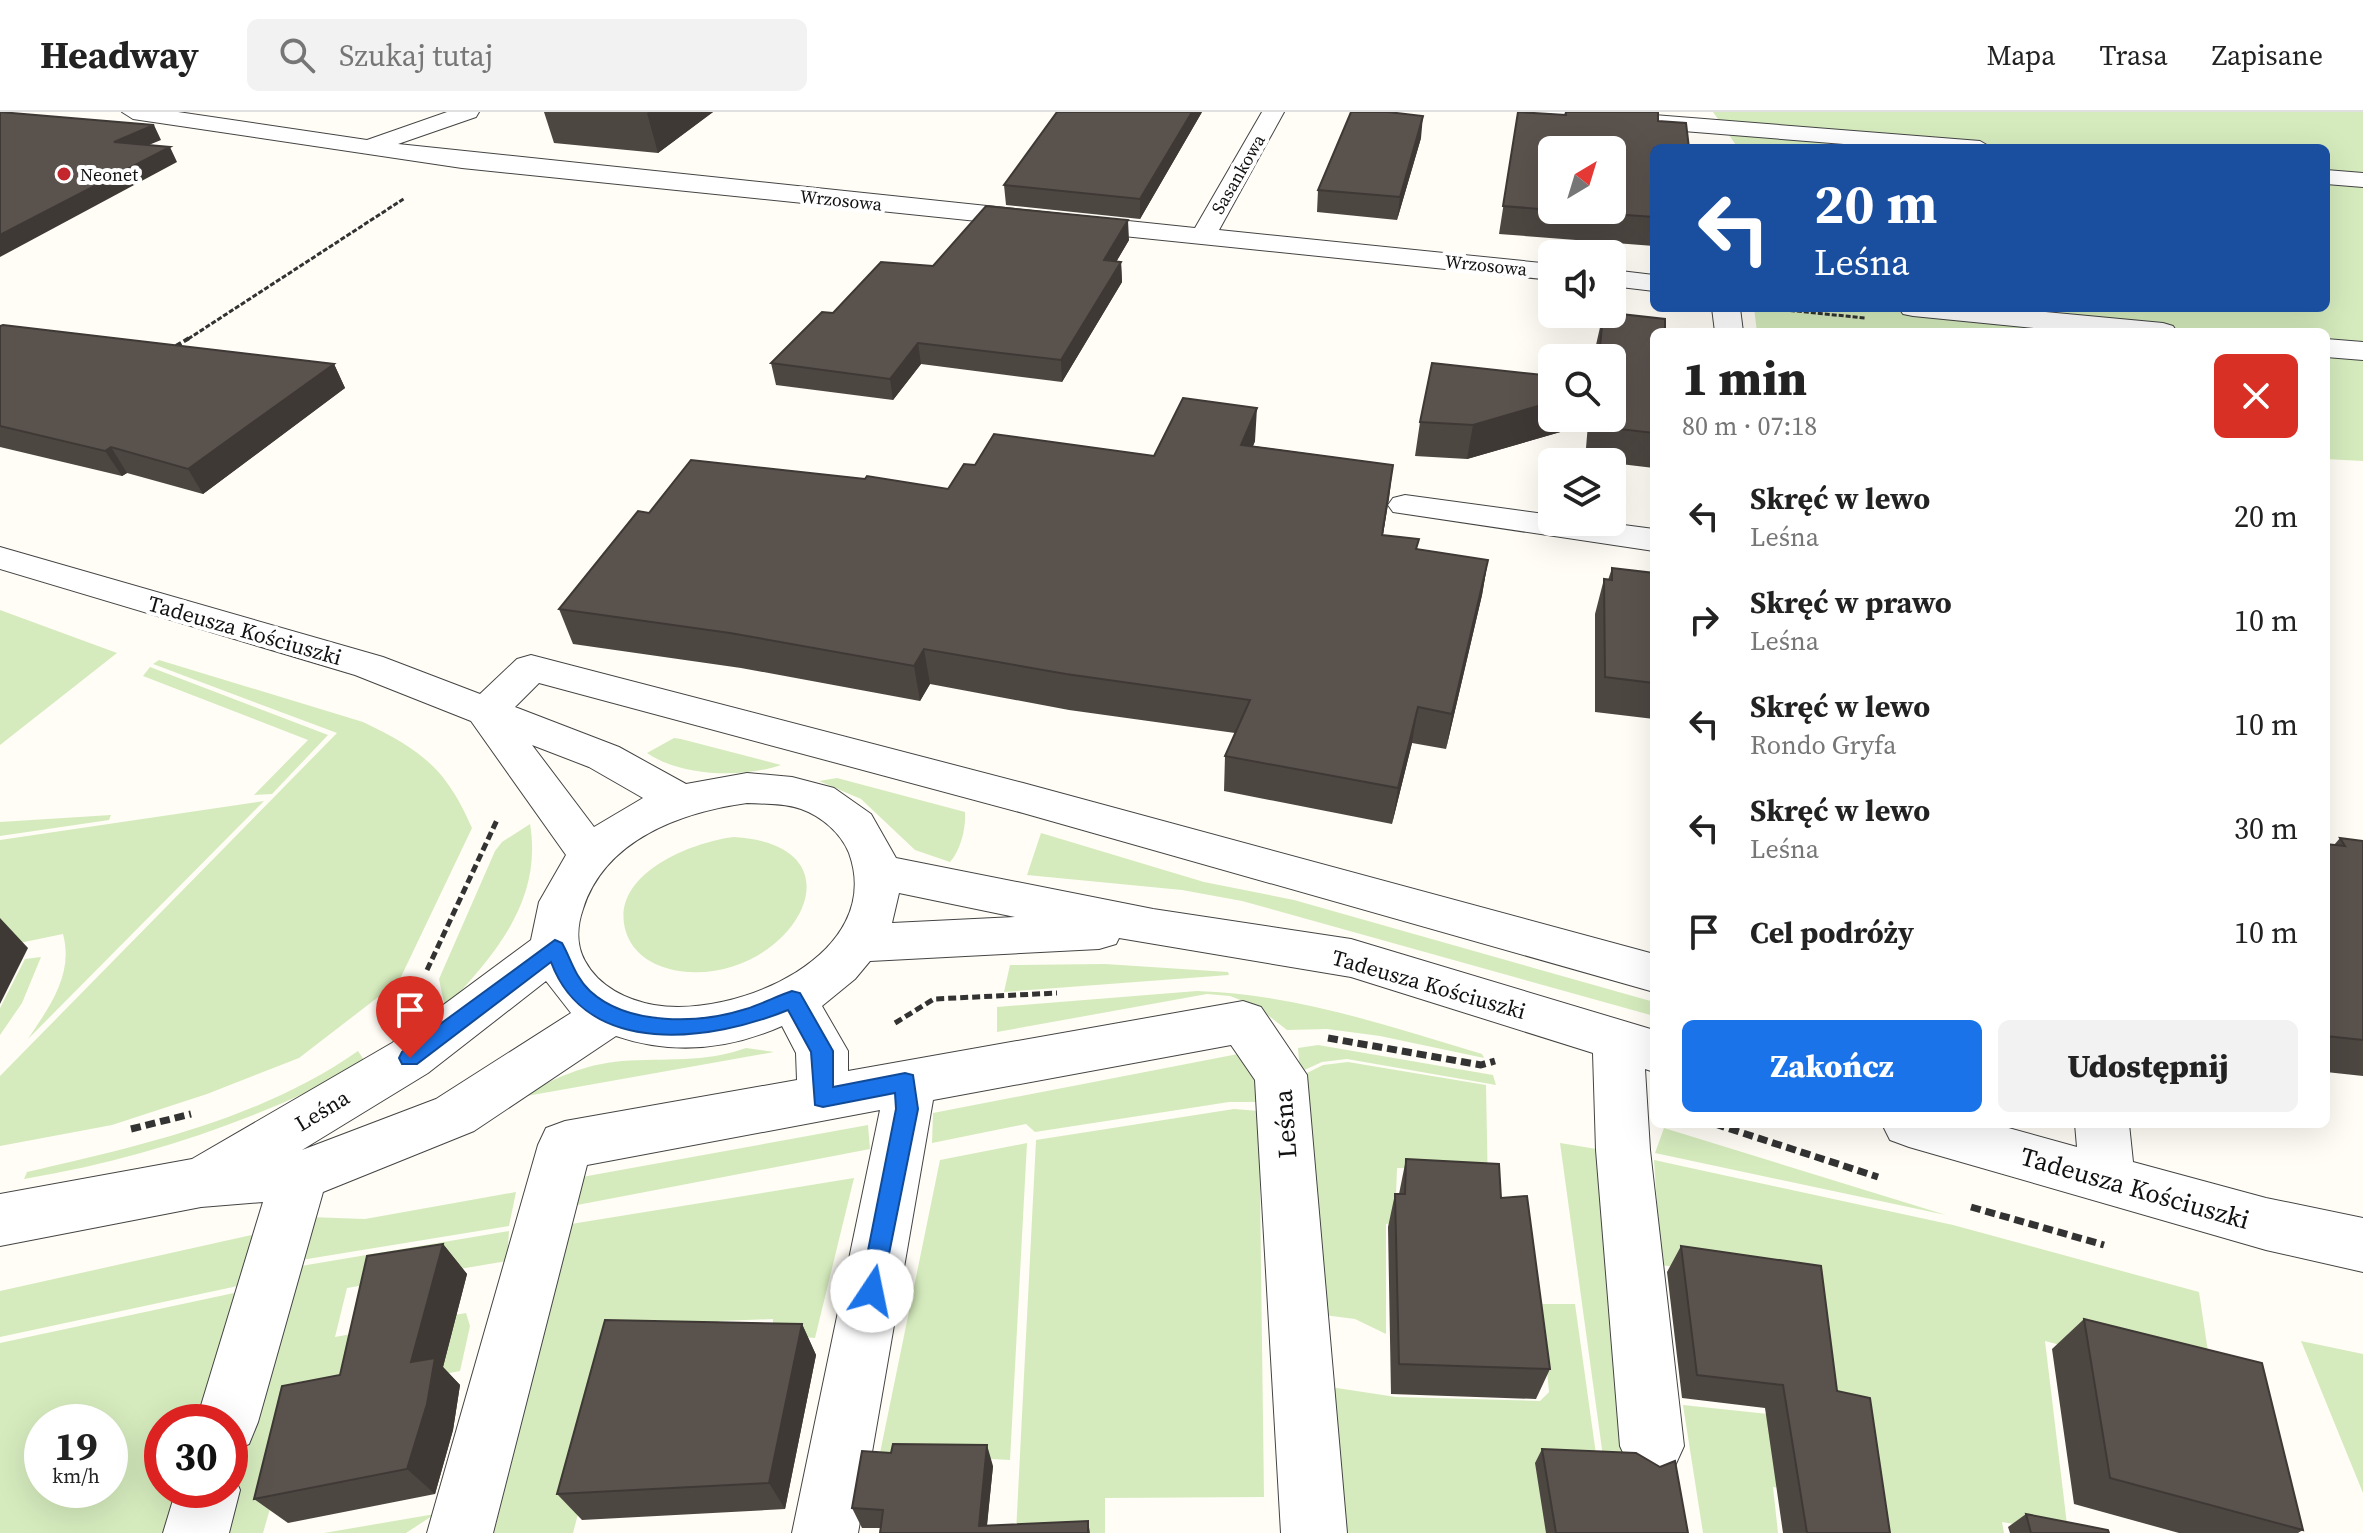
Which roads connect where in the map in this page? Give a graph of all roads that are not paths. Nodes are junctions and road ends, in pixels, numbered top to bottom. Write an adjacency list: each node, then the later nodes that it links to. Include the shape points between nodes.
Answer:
1 (133, 112): 7 (street, Wrzosowa)
2 (468, 112): 7 (street)
3 (1273, 112): 10 (street, Sasankowa)
4 (1533, 112): 5 (street)
5 (1726, 120): 6 (street)
6 (1944, 144)
7 (369, 148): 10 (street, Wrzosowa)
8 (2330, 177): 9 (street)
9 (2363, 180)
10 (1203, 236): 11 (street, Wrzosowa)
11 (1538, 271)
12 (1626, 280): 13 (street)
13 (1650, 283)
14 (1955, 312): 15 (street)
15 (2121, 328)
16 (2330, 348): 17 (street)
17 (2363, 351)
18 (1405, 505): 19 (street)
19 (1650, 539)
20 (0, 558): 21 (street, Tadeusza Kościuszki, via 369,666)
21 (486, 712): 22 (street, via 531,668); 24 (street, Tadeusza Kościuszki, via 604,757); 25 (street)
22 (832, 747): 23 (street); 30 (street)
23 (780, 789): 24 (street, via 747,788); 26 (street, via 818,799 848,817 870,842)
24 (680, 800): 25 (street, via 636,820)
25 (590, 855): 29 (street, via 556,916)
26 (880, 872): 27 (street, Tadeusza Kościuszki); 28 (street, via 876,907)
27 (1153, 927): 28 (street, Tadeusza Kościuszki); 33 (street, Tadeusza Kościuszki, via 1351,958)
28 (858, 943): 31 (street, via 830,973)
29 (555, 948): 32 (street, via 565,974 583,997); 40 (street, Leśna, via 410,1058)
30 (1650, 972)
31 (792, 999): 32 (street, via 747,1018 698,1027 651,1026); 35 (street, via 822,1051)
32 (610, 1014): 38 (street, Leśna, via 455,1115)
33 (1636, 1046): 44 (street, via 1623,1150)
34 (905, 1082): 35 (street, Leśna); 48 (street, via 907,1109); 49 (street, Leśna, via 1243,1022 1281,1075)
35 (823, 1098): 47 (street, Leśna, via 565,1145)
36 (1923, 1128): 39 (street, Tadeusza Kościuszki)
37 (2102, 1128): 39 (street)
38 (302, 1175): 40 (street, Leśna); 43 (street)
39 (2108, 1181): 42 (street, Tadeusza Kościuszki)
40 (201, 1182): 41 (street, Leśna)
41 (0, 1220)
42 (2363, 1245)
43 (232, 1404)
44 (1652, 1446)
45 (203, 1508): 46 (street)
46 (196, 1533)
47 (460, 1533)
48 (825, 1533)
49 (1314, 1533)

